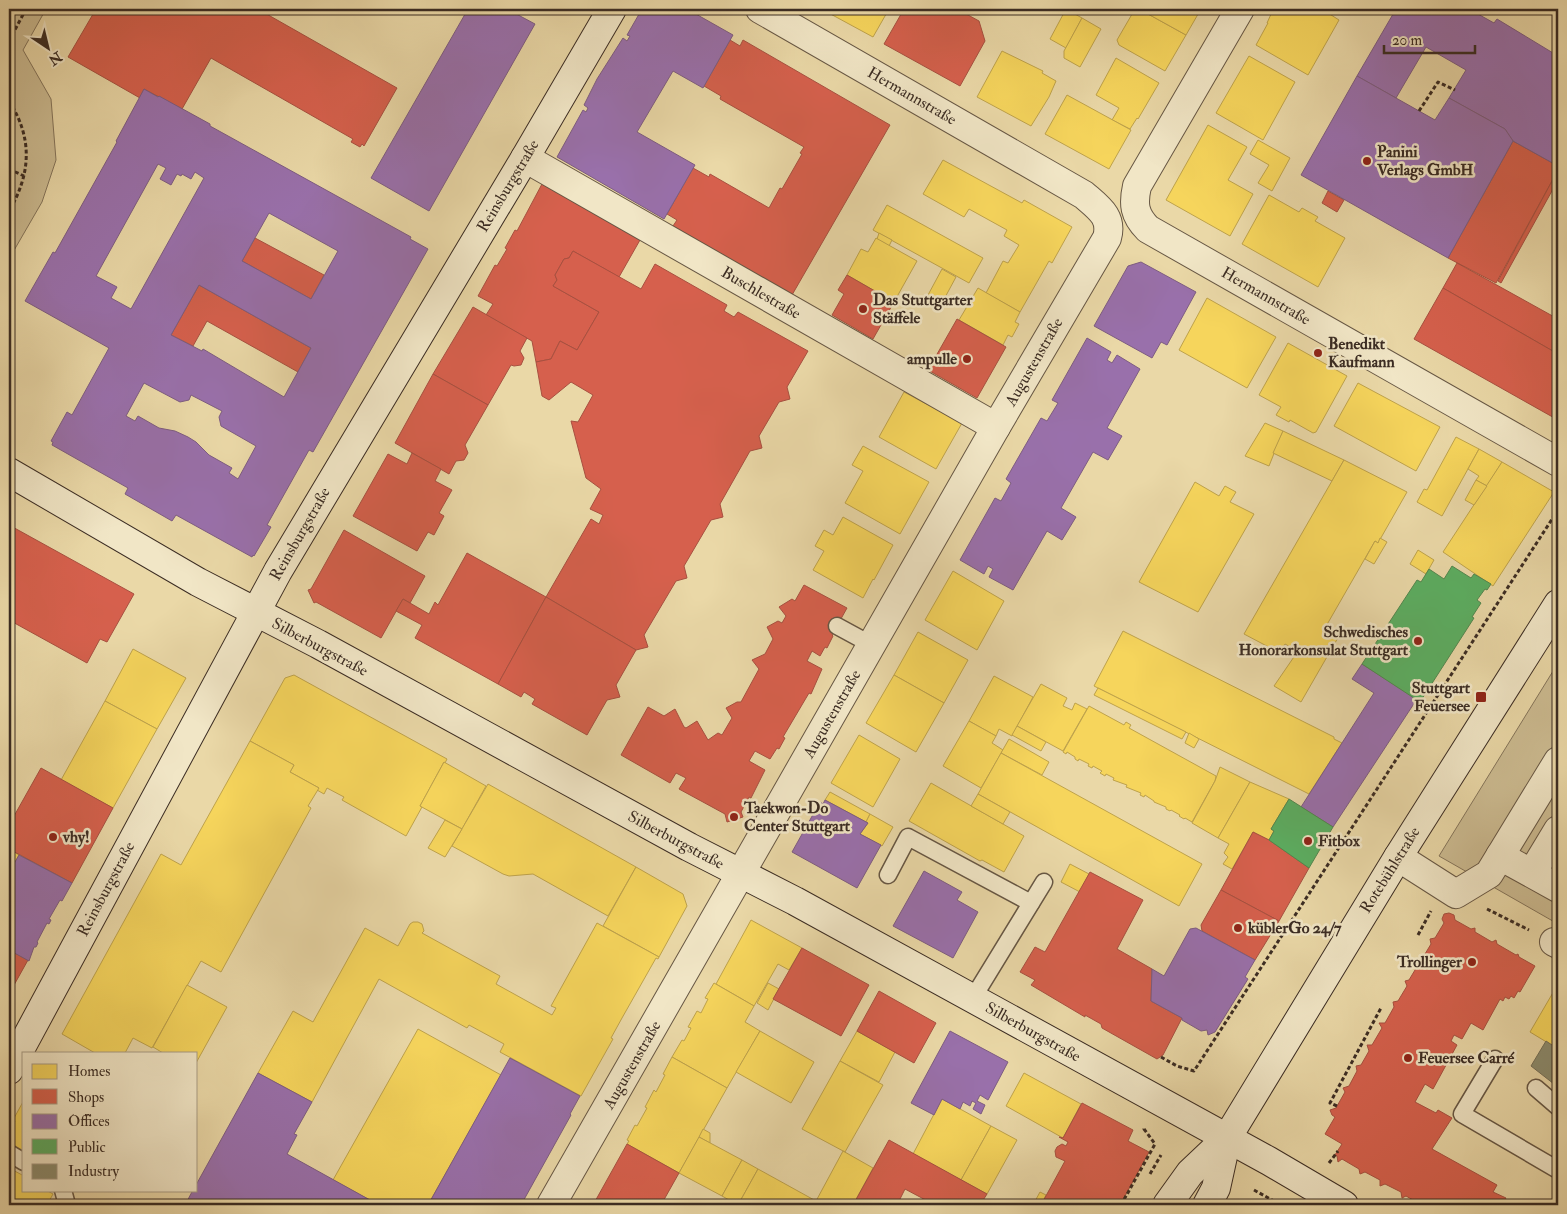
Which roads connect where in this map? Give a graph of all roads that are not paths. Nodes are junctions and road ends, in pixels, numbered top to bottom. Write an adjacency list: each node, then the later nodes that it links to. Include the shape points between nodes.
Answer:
1 (612, 9): 4 (street, Reinsburgstraße)
2 (760, 9): 6 (street, Hermannstraße, via 1084,195)
3 (1240, 9): 5 (street, via 1137,186 1134,200)
4 (525, 158): 7 (street, Buschlestraße); 11 (street, Reinsburgstraße)
5 (1137, 213): 6 (lane); 8 (street, Hermannstraße, via 1148,229)
6 (1108, 221): 7 (street, Augustenstraße, via 1107,238)
7 (996, 427): 13 (street, Augustenstraße)
8 (1558, 462)
9 (9, 472): 11 (street, Silberburgstraße)
10 (1558, 604): 16 (street, Rotebühlstraße)
11 (255, 612): 19 (street, Silberburgstraße); 26 (street, Reinsburgstraße)
12 (837, 626): 13 (lane)
13 (872, 644): 19 (street, Augustenstraße)
14 (1558, 761): 17 (street)
15 (1558, 830): 18 (street)
16 (1398, 856): 17 (street, via 1456,894 1489,874); 29 (street, Rotebühlstraße)
17 (1500, 856): 18 (street)
18 (1532, 873): 22 (street)
19 (741, 874): 24 (street, Silberburgstraße, via 795,900); 35 (street, Augustenstraße)
20 (888, 875): 23 (lane, via 908,837)
21 (1044, 882): 23 (lane)
22 (1558, 888)
23 (1031, 903): 24 (lane)
24 (973, 998): 29 (street, Silberburgstraße)
25 (1496, 1059): 32 (lane, via 1462,1114)
26 (9, 1070)
27 (1536, 1088): 28 (lane)
28 (1558, 1106)
29 (1227, 1138): 36 (street, Rotebühlstraße, via 1190,1173); 37 (street, Rotebühlstraße, via 1216,1188); 38 (street, Silberburgstraße)
30 (9, 1153): 31 (lane)
31 (22, 1161)
32 (1558, 1170)
33 (64, 1192): 34 (lane)
34 (67, 1205)
35 (551, 1205)
36 (1166, 1205)
37 (1207, 1205)
38 (1344, 1205)

